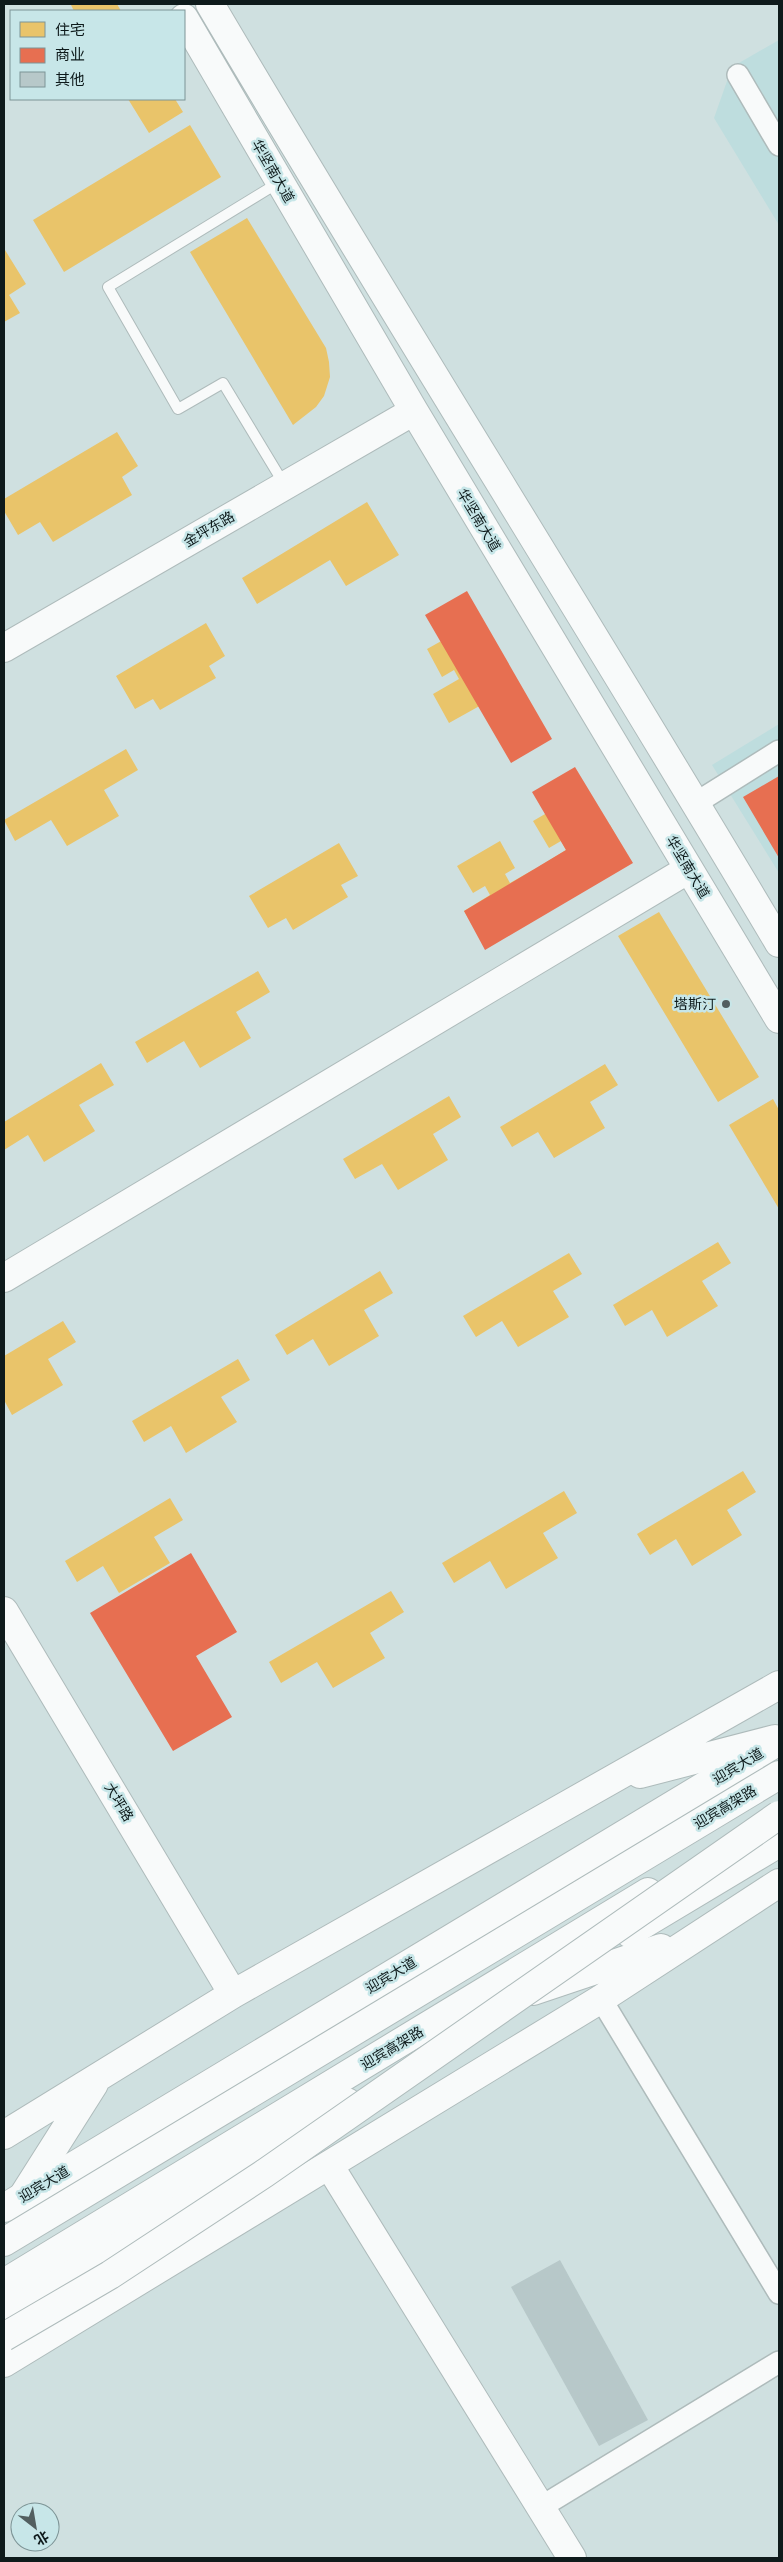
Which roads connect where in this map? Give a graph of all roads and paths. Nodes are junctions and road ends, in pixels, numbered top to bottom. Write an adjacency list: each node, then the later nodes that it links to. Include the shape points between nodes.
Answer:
1 (210, 4): 10 (main road)
2 (185, 20): 5 (main road, 华坚南大道)
3 (738, 75): 4 (street)
4 (779, 145)
5 (279, 182): 6 (main road, 华坚南大道); 7 (lane, via 108,287 178,409 223,383)
6 (414, 410): 7 (main road, 金坪东路); 11 (main road, 华坚南大道)
7 (284, 485): 8 (main road, 金坪东路)
8 (4, 648)
9 (779, 750): 10 (street)
10 (696, 803): 12 (main road)
11 (689, 869): 13 (main road, 华坚南大道); 14 (main road)
12 (779, 943)
13 (779, 1019)
14 (4, 1278)
15 (4, 1611): 25 (main road, 大坪路)
16 (779, 1685): 19 (main road)
17 (779, 1740): 19 (main road); 31 (main road, 迎宾大道)
18 (779, 1775): 30 (main road, 迎宾高架路)
19 (606, 1782): 25 (main road)
20 (779, 1814): 34 (main road, bridge, via 265,2174); 35 (main road, 迎宾高架路, bridge)
21 (779, 1843): 24 (main road)
22 (779, 1883): 23 (main road)
23 (696, 1936): 24 (main road); 26 (main road)
24 (532, 1991): 37 (main road)
25 (233, 1994): 27 (main road)
26 (602, 1999): 29 (main road); 36 (street)
27 (96, 2080): 28 (main road); 31 (main road)
28 (4, 2136)
29 (329, 2165): 41 (main road); 42 (main road)
30 (94, 2188): 32 (main road); 33 (main road, 迎宾高架路)
31 (14, 2202)
32 (4, 2235)
33 (4, 2242)
34 (110, 2275): 38 (main road, bridge); 39 (main road, bridge)
35 (4, 2282)
36 (779, 2293)
37 (4, 2308)
38 (4, 2337)
39 (4, 2346)
40 (779, 2362): 42 (street)
41 (4, 2363)
42 (541, 2507): 43 (main road)
43 (572, 2558)

